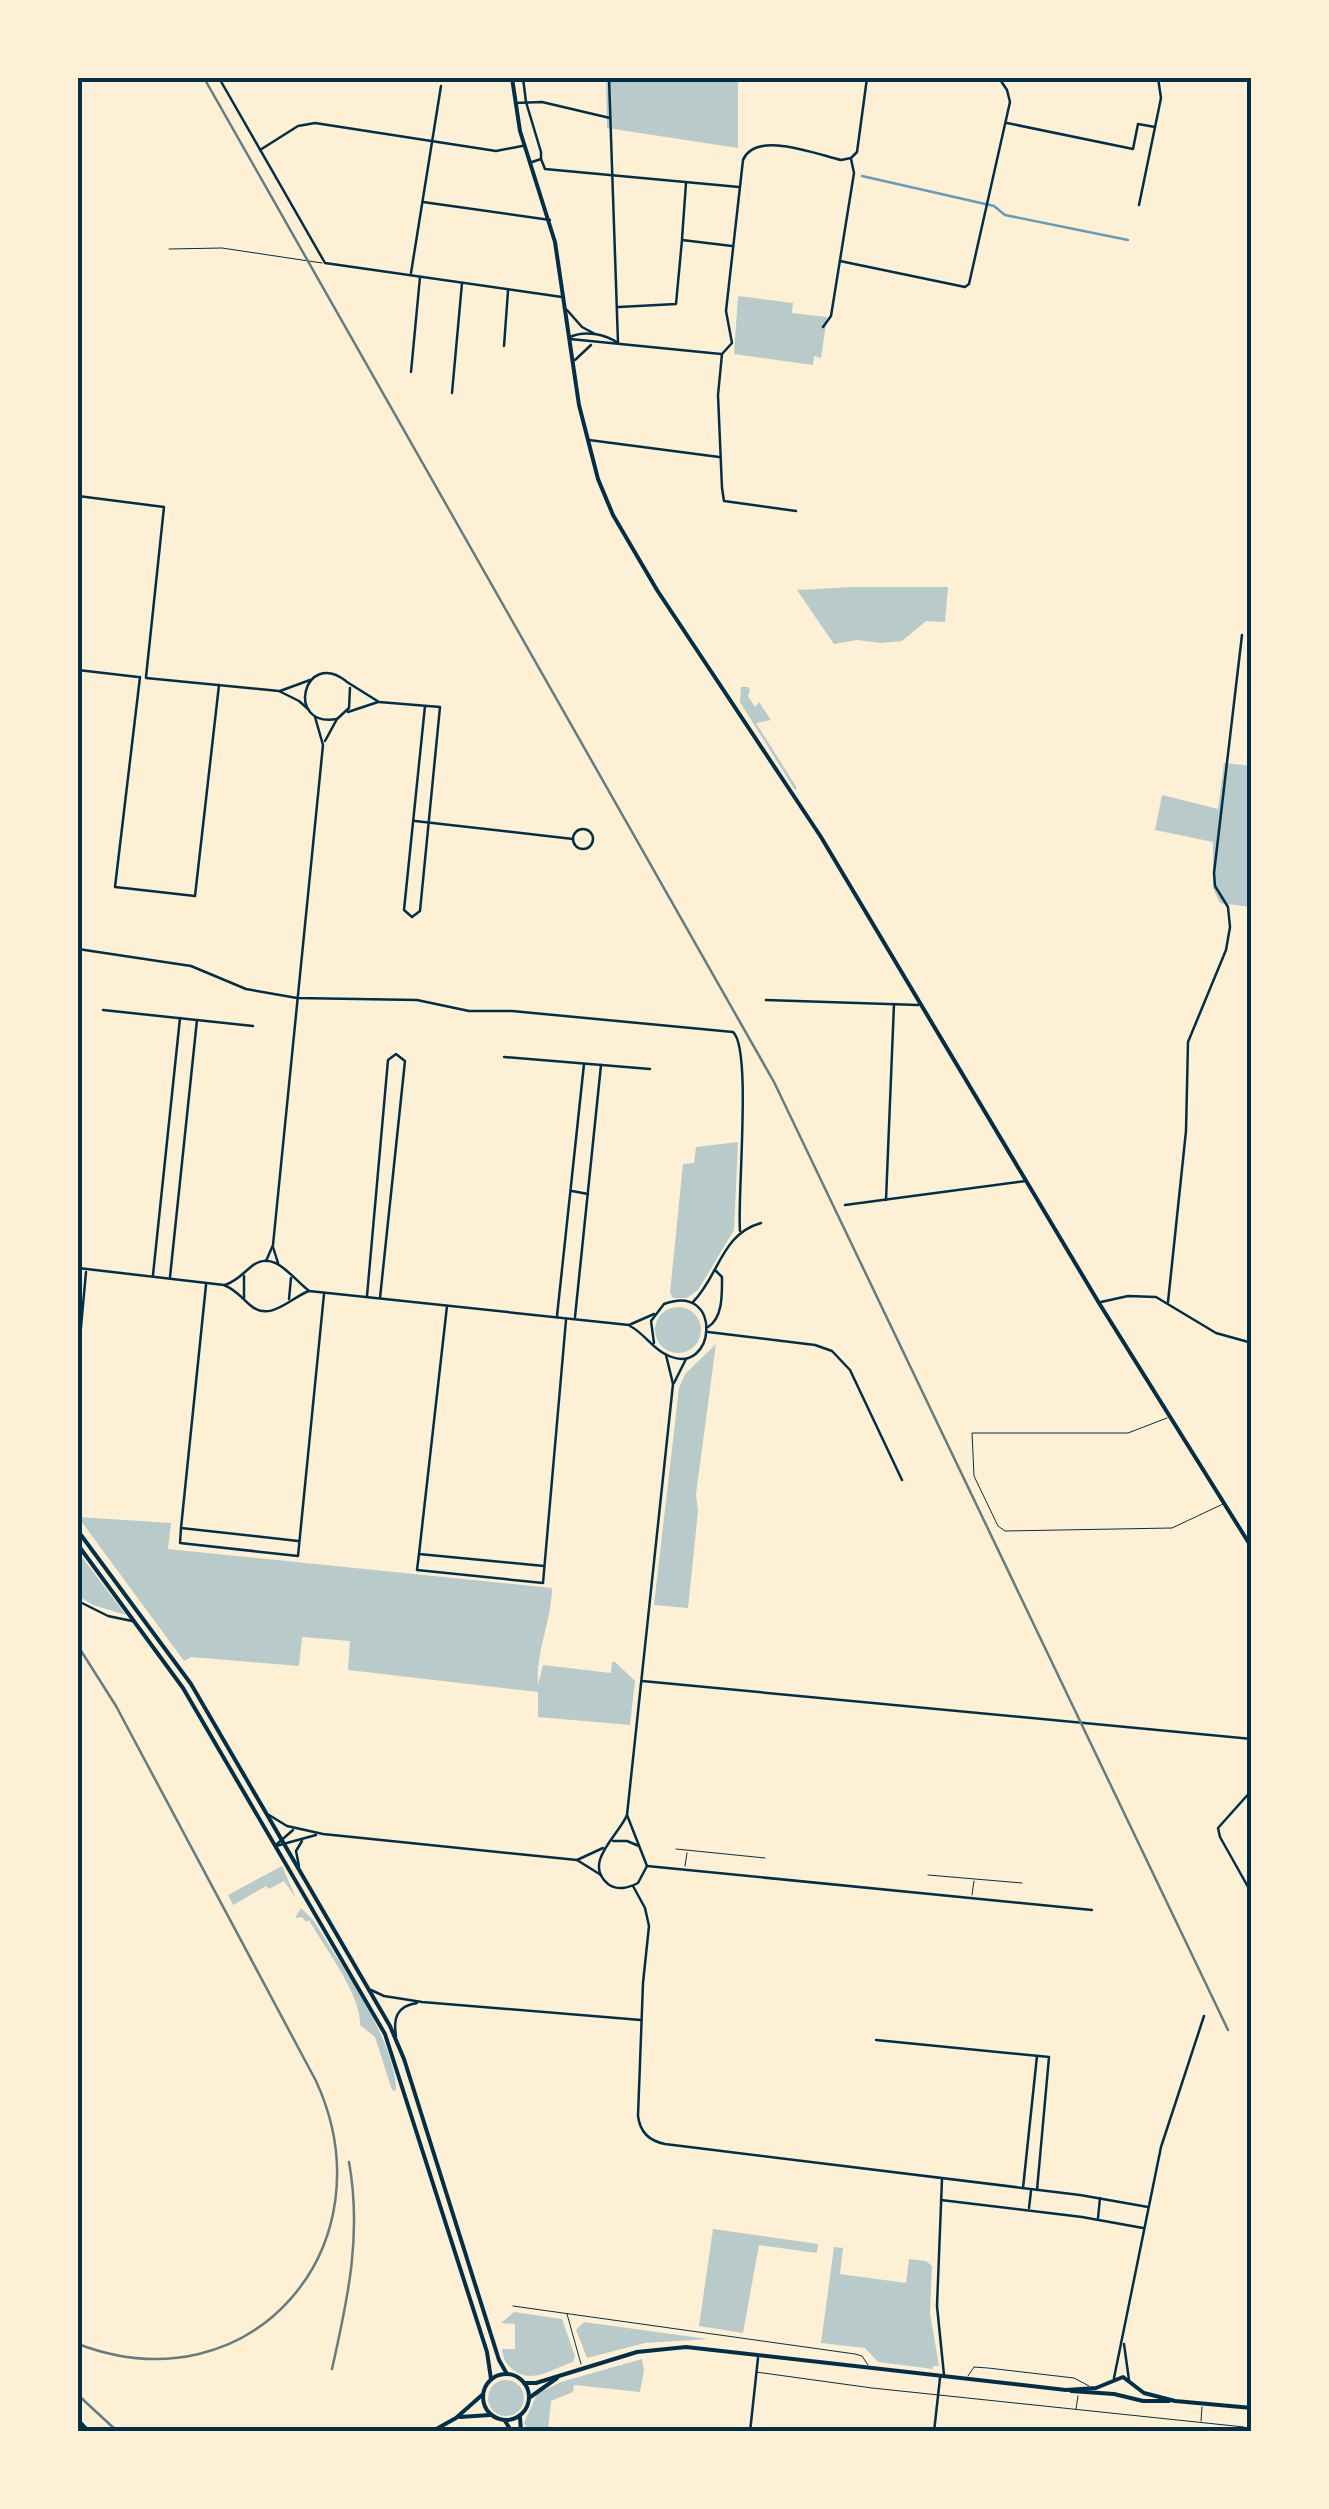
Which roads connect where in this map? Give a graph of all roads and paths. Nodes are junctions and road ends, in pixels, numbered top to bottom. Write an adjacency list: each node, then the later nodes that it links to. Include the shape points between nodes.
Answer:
1 (219, 78): 16 (street)
2 (512, 78): 10 (main road)
3 (523, 78): 9 (street)
4 (610, 78): 11 (street)
5 (867, 78): 17 (street, via 857,152)
6 (999, 78): 12 (street, via 1010,102)
7 (1158, 78): 13 (street)
8 (442, 86): 14 (street)
9 (526, 102): 10 (street); 11 (street); 18 (street)
10 (514, 103): 15 (main road)
11 (611, 118): 20 (street)
12 (1006, 123): 13 (street, via 1133,150 1138,124); 29 (street, via 966,288)
13 (1156, 127): 24 (street)
14 (432, 142): 15 (street, via 496,151); 16 (street, via 315,123); 23 (street)
15 (525, 145): 19 (main road)
16 (259, 150): 30 (street)
17 (850, 158): 22 (street, via 753,146 743,160); 29 (street, via 854,172)
18 (541, 159): 19 (street); 20 (street, via 545,169)
19 (531, 163): 25 (main road)
20 (613, 173): 21 (street); 37 (street)
21 (686, 181): 22 (street); 26 (street)
22 (740, 187): 27 (street)
23 (422, 202): 25 (street); 31 (street)
24 (1139, 205)
25 (550, 220): 35 (main road)
26 (682, 240): 27 (street); 37 (street, via 676,304)
27 (734, 246): 44 (street, via 726,311 732,343)
28 (170, 249): 30 (lane, via 222,248)
29 (840, 261): 38 (street, via 832,316)
30 (325, 263): 31 (street)
31 (411, 275): 32 (street)
32 (420, 276): 33 (street); 46 (street)
33 (462, 282): 34 (street); 47 (street)
34 (508, 289): 35 (street); 43 (street)
35 (564, 297): 36 (main road)
36 (564, 306): 39 (street); 40 (main road)
37 (617, 308): 42 (street)
38 (823, 327)
39 (596, 335): 40 (street); 42 (street)
40 (568, 338): 41 (street); 45 (main road)
41 (596, 343): 42 (street); 45 (street)
42 (618, 343): 44 (street)
43 (504, 346)
44 (722, 354): 49 (street)
45 (572, 366): 48 (main road)
46 (411, 372)
47 (452, 393)
48 (587, 440): 49 (street); 73 (main road, via 612,516 821,837)
49 (719, 457): 51 (street, via 724,502)
50 (78, 496): 54 (street, via 164,506)
51 (796, 511)
52 (1242, 635): 109 (street, via 1214,873 1230,927 1188,1042)
53 (78, 670): 54 (street)
54 (143, 677): 57 (street); 57 (street, via 116,887 195,896)
55 (312, 679): 56 (street, via 330,673); 58 (street); 61 (street, via 304,694)
56 (347, 682): 59 (street); 62 (street, via 352,695)
57 (219, 685): 58 (street)
58 (279, 691): 61 (street)
59 (379, 702): 60 (street); 62 (street)
60 (425, 706): 66 (street); 67 (street, via 440,708)
61 (308, 710): 63 (street)
62 (345, 713): 64 (street)
63 (315, 716): 64 (street); 65 (street)
64 (336, 718): 65 (street)
65 (323, 745): 70 (street)
66 (413, 821): 67 (street); 67 (street, via 404,910 412,917 420,911)
67 (428, 822): 68 (street)
68 (573, 839): 68 (street, via 580,849 593,841 584,829)
69 (78, 950): 70 (street, via 190,966 246,989)
70 (297, 998): 90 (street, via 416,1000 469,1011 733,1032 741,1042 743,1082); 91 (street)
71 (766, 1000): 72 (street)
72 (894, 1004): 73 (street); 87 (street)
73 (920, 1005): 84 (main road)
74 (103, 1010): 75 (street)
75 (180, 1018): 76 (street); 99 (street)
76 (197, 1020): 77 (street); 100 (street)
77 (252, 1026)
78 (504, 1057): 79 (street)
79 (584, 1064): 80 (street); 85 (street)
80 (602, 1065): 81 (street); 86 (street)
81 (650, 1069)
82 (377, 1175): 83 (street); 83 (street, via 388,1060 396,1054 404,1062); 105 (street)
83 (392, 1177): 106 (street)
84 (1027, 1181): 87 (street); 111 (main road)
85 (570, 1191): 86 (street); 114 (street)
86 (588, 1194): 116 (street)
87 (886, 1200): 88 (street)
88 (845, 1206)
89 (761, 1223): 90 (street)
90 (740, 1232): 96 (street)
91 (273, 1245): 92 (street); 93 (street)
92 (266, 1261): 93 (street); 97 (street)
93 (278, 1264): 98 (street)
94 (78, 1268): 95 (street)
95 (86, 1269): 99 (street); 123 (street)
96 (714, 1269): 110 (street); 118 (street, via 722,1284 718,1315)
97 (245, 1274): 102 (street); 107 (street)
98 (290, 1275): 103 (street); 108 (street)
99 (153, 1276): 100 (street)
100 (170, 1278): 101 (street)
101 (206, 1283): 102 (street); 128 (street)
102 (224, 1285): 107 (street)
103 (309, 1291): 104 (street); 108 (street)
104 (324, 1293): 105 (street); 130 (street)
105 (367, 1297): 106 (street)
106 (380, 1298): 112 (street)
107 (245, 1299): 108 (street, via 266,1312)
108 (288, 1301)
109 (1168, 1302): 111 (street, via 1143,1296); 119 (street, via 1216,1333)
110 (691, 1303): 113 (street, via 671,1301); 118 (street)
111 (1099, 1303): 125 (main road)
112 (448, 1306): 114 (street); 133 (street)
113 (654, 1314): 117 (street); 120 (street)
114 (557, 1317): 115 (street)
115 (566, 1318): 116 (street); 134 (street)
116 (574, 1319): 117 (street)
117 (629, 1325): 120 (street)
118 (708, 1329): 122 (street, via 704,1345); 126 (street, via 832,1351 850,1370)
119 (1252, 1342)
120 (654, 1344): 121 (street)
121 (666, 1355): 122 (street); 124 (street)
122 (687, 1357): 124 (street)
123 (78, 1360)
124 (673, 1384): 137 (street)
125 (1170, 1417): 127 (main road); 127 (lane, via 1128,1434 972,1433 974,1476 1005,1531 1172,1528)
126 (902, 1480)
127 (1224, 1504): 132 (main road)
128 (181, 1528): 130 (street); 130 (street, via 180,1543 298,1556)
129 (78, 1531): 140 (main road, via 167,1648)
130 (299, 1541)
131 (78, 1545): 136 (main road)
132 (1252, 1548)
133 (419, 1554): 134 (street); 134 (street, via 417,1570 543,1583)
134 (545, 1566)
135 (78, 1601): 136 (street)
136 (137, 1622): 148 (main road)
137 (641, 1681): 138 (street); 141 (street)
138 (1252, 1738)
139 (1252, 1790): 163 (street, via 1218,1828)
140 (266, 1814): 142 (street); 145 (main road)
141 (627, 1815): 146 (street); 149 (street)
142 (300, 1829): 143 (street); 145 (street)
143 (323, 1834): 144 (street); 154 (street)
144 (306, 1837): 147 (street); 157 (street, via 296,1852)
145 (281, 1839): 147 (main road); 148 (street)
146 (612, 1841): 149 (street); 150 (street)
147 (285, 1845): 148 (street); 157 (main road)
148 (276, 1846): 195 (main road, via 394,2056)
149 (639, 1846): 155 (street)
150 (604, 1848): 154 (street); 158 (street)
151 (676, 1848): 152 (lane)
152 (687, 1850): 153 (lane); 156 (lane)
153 (765, 1858)
154 (577, 1860): 158 (street)
155 (647, 1866): 156 (street); 162 (street)
156 (685, 1869): 164 (street)
157 (301, 1872): 166 (main road)
158 (601, 1875): 162 (street, via 612,1886)
159 (928, 1875): 160 (lane)
160 (974, 1880): 161 (lane); 164 (lane)
161 (1022, 1883)
162 (633, 1886): 169 (street, via 649,1926)
163 (1252, 1894)
164 (972, 1898): 165 (street)
165 (1092, 1910)
166 (368, 1988): 167 (street); 170 (main road)
167 (422, 2002): 169 (street); 170 (street, via 400,2010)
168 (1204, 2016): 181 (street, via 1166,2123)
169 (642, 2020): 175 (street, via 638,2116 656,2142)
170 (396, 2038): 192 (main road)
171 (876, 2040): 172 (street)
172 (1037, 2055): 173 (street); 174 (street, via 1049,2056)
173 (1029, 2126): 174 (street); 176 (street)
174 (1042, 2128): 178 (street)
175 (942, 2179): 176 (street); 180 (street)
176 (1023, 2189): 177 (street)
177 (1031, 2190): 178 (street); 182 (street)
178 (1037, 2190): 179 (street)
179 (1100, 2198): 181 (street); 183 (street)
180 (942, 2200): 182 (street); 194 (street)
181 (1148, 2207): 184 (street)
182 (1029, 2210): 183 (street)
183 (1098, 2220): 184 (street)
184 (1144, 2228): 187 (street)
185 (513, 2306): 186 (lane)
186 (566, 2314): 189 (lane); 190 (lane, via 855,2354)
187 (1124, 2342): 197 (street); 198 (street)
188 (758, 2355): 189 (main road, via 658,2348); 190 (main road); 191 (street)
189 (582, 2368): 193 (main road)
190 (869, 2368): 194 (main road)
191 (756, 2372): 205 (lane); 225 (street)
192 (507, 2374): 195 (main road); 199 (main road)
193 (564, 2374): 199 (main road); 207 (main road)
194 (942, 2376): 196 (main road); 205 (street)
195 (491, 2379): 204 (main road)
196 (968, 2380): 200 (lane, via 971,2369 988,2368 1074,2378); 201 (main road)
197 (1114, 2380): 198 (main road); 200 (main road); 203 (main road)
198 (1130, 2382): 206 (main road); 209 (main road, via 1144,2394)
199 (524, 2383): 207 (main road)
200 (1091, 2388): 201 (main road)
201 (1066, 2390): 202 (main road)
202 (1078, 2392): 203 (main road); 211 (lane)
203 (1114, 2394): 206 (main road)
204 (482, 2395): 213 (main road); 216 (main road)
205 (938, 2395): 211 (lane); 226 (street)
206 (1126, 2397): 208 (main road)
207 (529, 2398): 214 (main road)
208 (1140, 2401): 209 (main road); 215 (lane)
209 (1175, 2401): 210 (main road)
210 (1203, 2404): 212 (main road); 219 (lane)
211 (1076, 2410): 215 (lane)
212 (1252, 2410)
213 (490, 2414): 216 (main road); 218 (main road)
214 (520, 2416): 218 (main road); 224 (main road)
215 (1138, 2416): 219 (lane)
216 (456, 2418): 222 (main road)
217 (78, 2420): 221 (main road)
218 (505, 2421): 223 (main road)
219 (1200, 2423): 220 (lane)
220 (1244, 2428)
221 (89, 2432)
222 (431, 2432)
223 (512, 2432)
224 (521, 2432)
225 (750, 2432)
226 (934, 2432)

